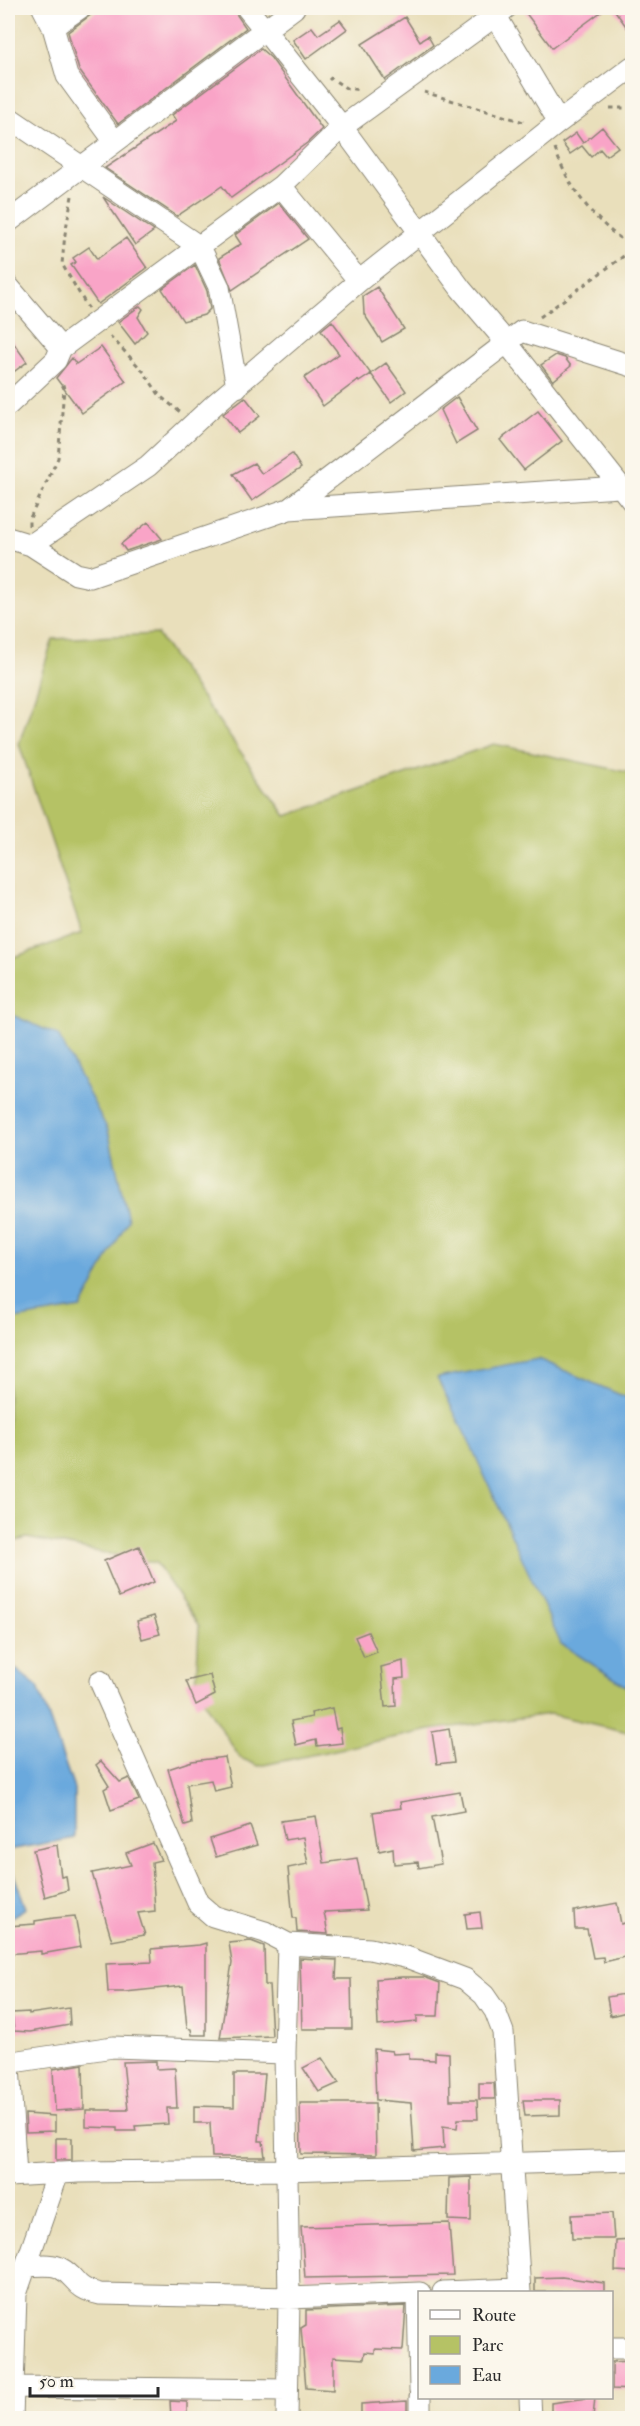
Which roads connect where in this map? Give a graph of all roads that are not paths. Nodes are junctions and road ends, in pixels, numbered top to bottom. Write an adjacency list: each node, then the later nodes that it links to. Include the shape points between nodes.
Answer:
1 (43, 8): 6 (street)
2 (80, 8): 6 (street)
3 (247, 8): 7 (street)
4 (294, 8): 7 (street)
5 (498, 10): 10 (street); 11 (street)
6 (53, 27): 12 (street, via 67,76)
7 (264, 31): 11 (street); 12 (street)
8 (633, 67): 10 (street)
9 (8, 117): 13 (street)
10 (554, 126): 16 (street)
11 (342, 127): 14 (street); 16 (street)
12 (115, 142): 13 (street)
13 (76, 172): 15 (street); 17 (street)
14 (281, 186): 17 (street); 18 (street)
15 (8, 222)
16 (421, 231): 18 (street); 20 (street, via 461,290)
17 (200, 247): 21 (street); 23 (street, via 219,287)
18 (359, 281): 23 (street)
19 (8, 286): 21 (street)
20 (514, 337): 22 (street); 25 (street); 26 (street)
21 (59, 354): 24 (street)
22 (633, 366)
23 (237, 387): 28 (street, via 148,466)
24 (8, 405)
25 (626, 494): 26 (street)
26 (290, 509): 28 (street, via 90,578 76,574)
27 (8, 538): 28 (street)
28 (31, 545)
29 (100, 1682): 30 (street, via 198,1903 213,1916 265,1932)
30 (288, 1944): 31 (street); 33 (street, via 370,1949 409,1958 465,1979 484,1995 503,2032)
31 (285, 2053): 34 (street); 36 (street, via 113,2047 13,2062 9,2066)
32 (633, 2160): 33 (street)
33 (513, 2164): 34 (street); 38 (street)
34 (285, 2170): 35 (street); 41 (street)
35 (58, 2173): 36 (street); 37 (street)
36 (12, 2176)
37 (26, 2266): 40 (street); 41 (street, via 61,2268 84,2291 100,2294)
38 (520, 2291)
39 (418, 2294): 41 (street)
40 (12, 2295): 44 (street)
41 (289, 2298): 45 (street)
42 (613, 2348): 43 (street)
43 (633, 2348)
44 (12, 2387): 45 (street); 48 (street)
45 (286, 2390): 49 (street)
46 (420, 2399): 50 (street)
47 (530, 2399): 51 (street)
48 (12, 2418)
49 (287, 2418)
50 (420, 2418)
51 (531, 2418)

